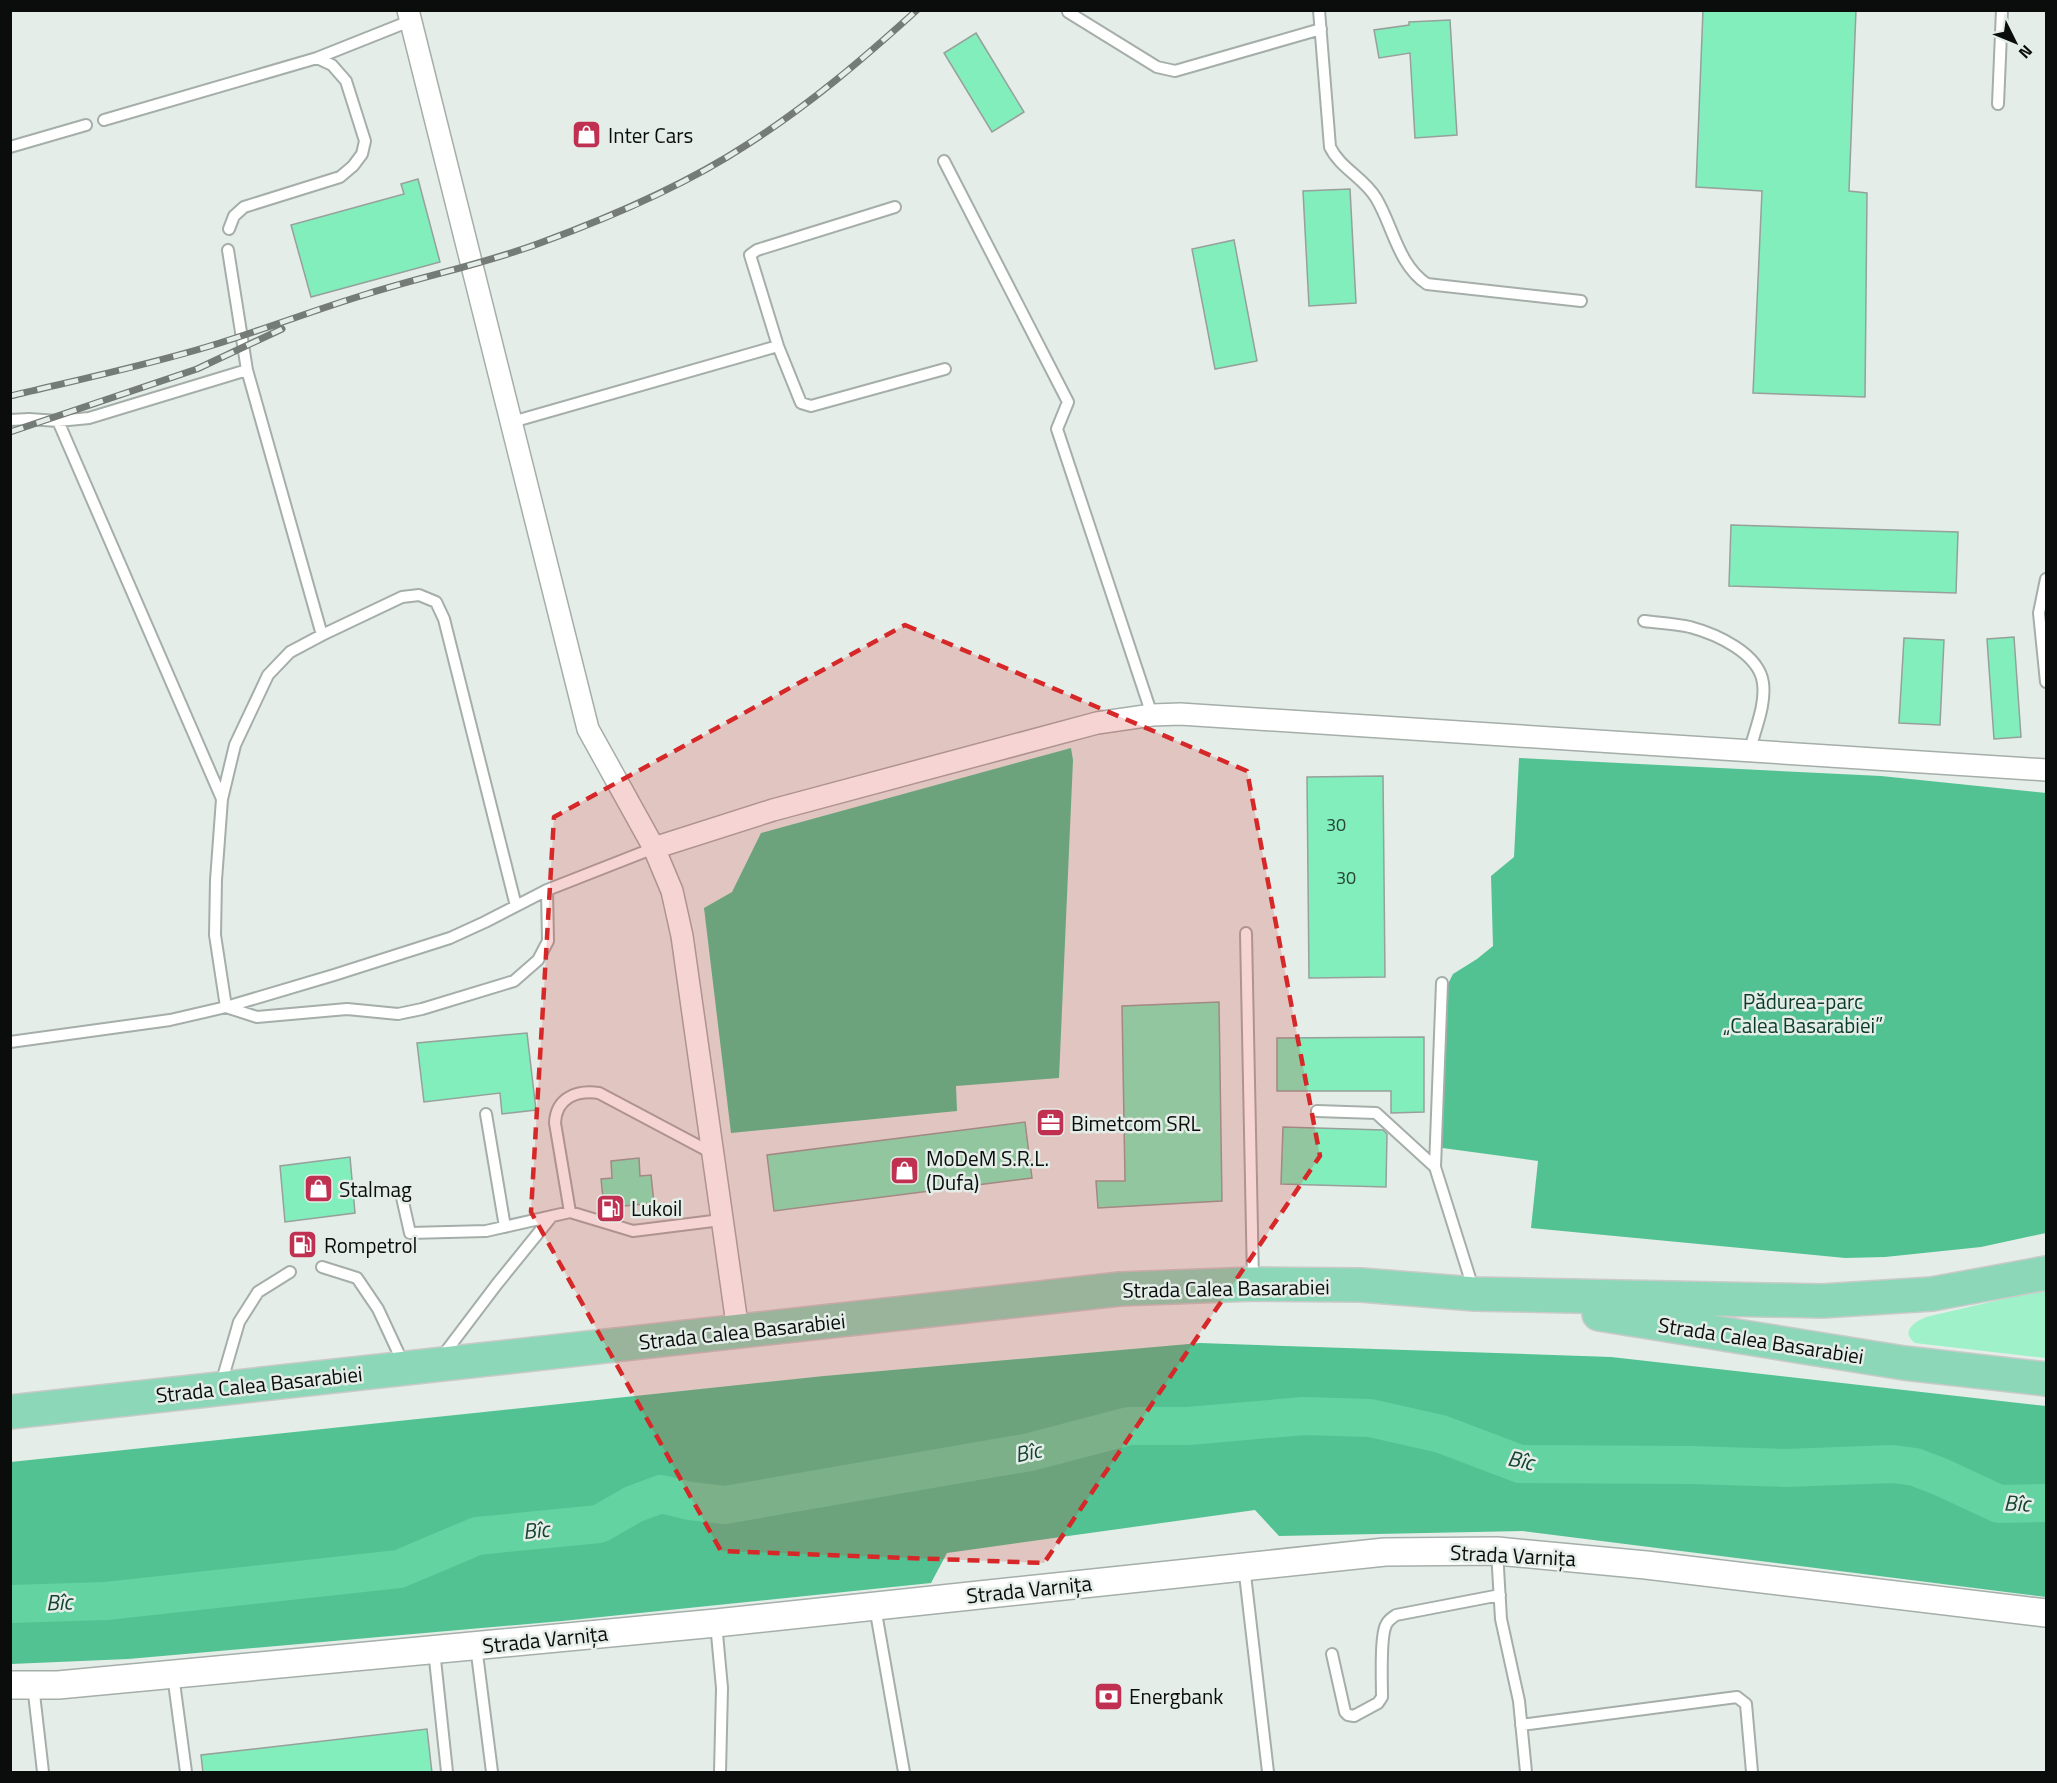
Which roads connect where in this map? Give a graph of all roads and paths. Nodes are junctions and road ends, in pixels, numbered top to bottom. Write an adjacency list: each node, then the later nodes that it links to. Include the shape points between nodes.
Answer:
1 (1319, 10): 5 (lane)
2 (2002, 10): 7 (lane)
3 (1068, 12): 5 (lane, via 1157,67 1175,71)
4 (409, 16): 6 (lane); 21 (street)
5 (1321, 29): 15 (lane, via 1330,147 1334,156 1376,197 1410,270 1418,279 1427,285)
6 (317, 58): 8 (lane); 13 (lane, via 332,65 346,81 365,141 362,154 340,177 244,207 234,216)
7 (1998, 104)
8 (104, 120)
9 (86, 125): 10 (lane)
10 (10, 147)
11 (944, 161): 26 (lane, via 1068,402 1057,429)
12 (896, 207): 16 (lane, via 750,255)
13 (229, 229)
14 (228, 250): 18 (lane)
15 (1581, 301)
16 (778, 346): 17 (lane, via 801,403 811,406); 21 (lane)
17 (945, 369)
18 (248, 370): 20 (lane, via 89,418); 24 (lane)
19 (10, 420): 20 (lane)
20 (58, 422): 29 (lane)
21 (512, 422): 30 (street, via 588,729)
22 (2046, 579): 25 (lane, via 2039,613)
23 (1644, 621): 27 (lane, via 1690,627 1729,643 1753,659 1763,681 1763,699)
24 (322, 635): 29 (lane, via 290,652 268,675 235,745); 32 (lane, via 402,597 419,595 436,602 444,619)
25 (2046, 682)
26 (1152, 715): 27 (street); 30 (street, via 1097,723 796,804)
27 (1750, 750): 28 (street)
28 (2046, 770)
29 (222, 799): 35 (lane, via 215,935)
30 (654, 848): 31 (lane); 39 (street, via 672,891 682,936)
31 (547, 890): 32 (lane); 35 (lane, via 548,941 538,960 514,981 398,1014 347,1009 256,1017)
32 (516, 906): 35 (lane, via 450,938)
33 (1246, 933): 49 (lane)
34 (1442, 983): 40 (lane)
35 (226, 1007): 36 (lane, via 170,1020)
36 (10, 1042)
37 (1317, 1110): 40 (lane, via 1376,1113)
38 (486, 1114): 45 (lane)
39 (712, 1153): 42 (lane, via 599,1093 575,1095 562,1102 555,1123); 44 (street)
40 (1435, 1167): 50 (lane)
41 (401, 1193): 45 (lane, via 410,1233)
42 (570, 1212): 43 (lane); 44 (lane, via 633,1231)
43 (552, 1216): 45 (lane); 52 (lane, via 497,1284)
44 (721, 1220): 51 (street)
45 (505, 1227)
46 (322, 1267): 52 (lane, via 357,1278)
47 (290, 1272): 54 (lane, via 258,1292 239,1322)
48 (2046, 1273): 50 (main road, Strada Calea Basarabiei, via 1932,1294 1822,1301)
49 (1254, 1284): 50 (main road, Strada Calea Basarabiei, via 1361,1285); 51 (main road, Strada Calea Basarabiei, via 1120,1289)
50 (1475, 1294): 53 (main road, Strada Calea Basarabiei, via 1904,1363)
51 (738, 1331): 52 (main road, Strada Calea Basarabiei)
52 (421, 1366): 54 (main road, Strada Calea Basarabiei)
53 (2046, 1379)
54 (220, 1388): 55 (main road, Strada Calea Basarabiei)
55 (10, 1412)
56 (1497, 1551): 57 (street, Strada Varnița, via 1385,1552); 58 (lane); 60 (street, Strada Varnița)
57 (1244, 1566): 59 (street, Strada Varnița); 74 (lane)
58 (1500, 1595): 64 (lane, via 1391,1618 1383,1635 1382,1698 1354,1716 1345,1712); 67 (lane)
59 (875, 1605): 61 (street, Strada Varnița); 73 (lane)
60 (2046, 1613)
61 (716, 1623): 62 (street, Strada Varnița); 72 (lane, via 722,1688)
62 (476, 1646): 63 (street, Strada Varnița); 71 (lane)
63 (434, 1650): 65 (street, Strada Varnița); 70 (lane)
64 (1332, 1654)
65 (173, 1674): 66 (street, Strada Varnița); 69 (lane)
66 (22, 1685): 68 (lane)
67 (1521, 1725): 75 (lane); 76 (lane, via 1737,1697 1746,1704)
68 (43, 1773)
69 (186, 1773)
70 (447, 1773)
71 (492, 1773)
72 (720, 1773)
73 (904, 1773)
74 (1268, 1773)
75 (1526, 1773)
76 (1752, 1773)

